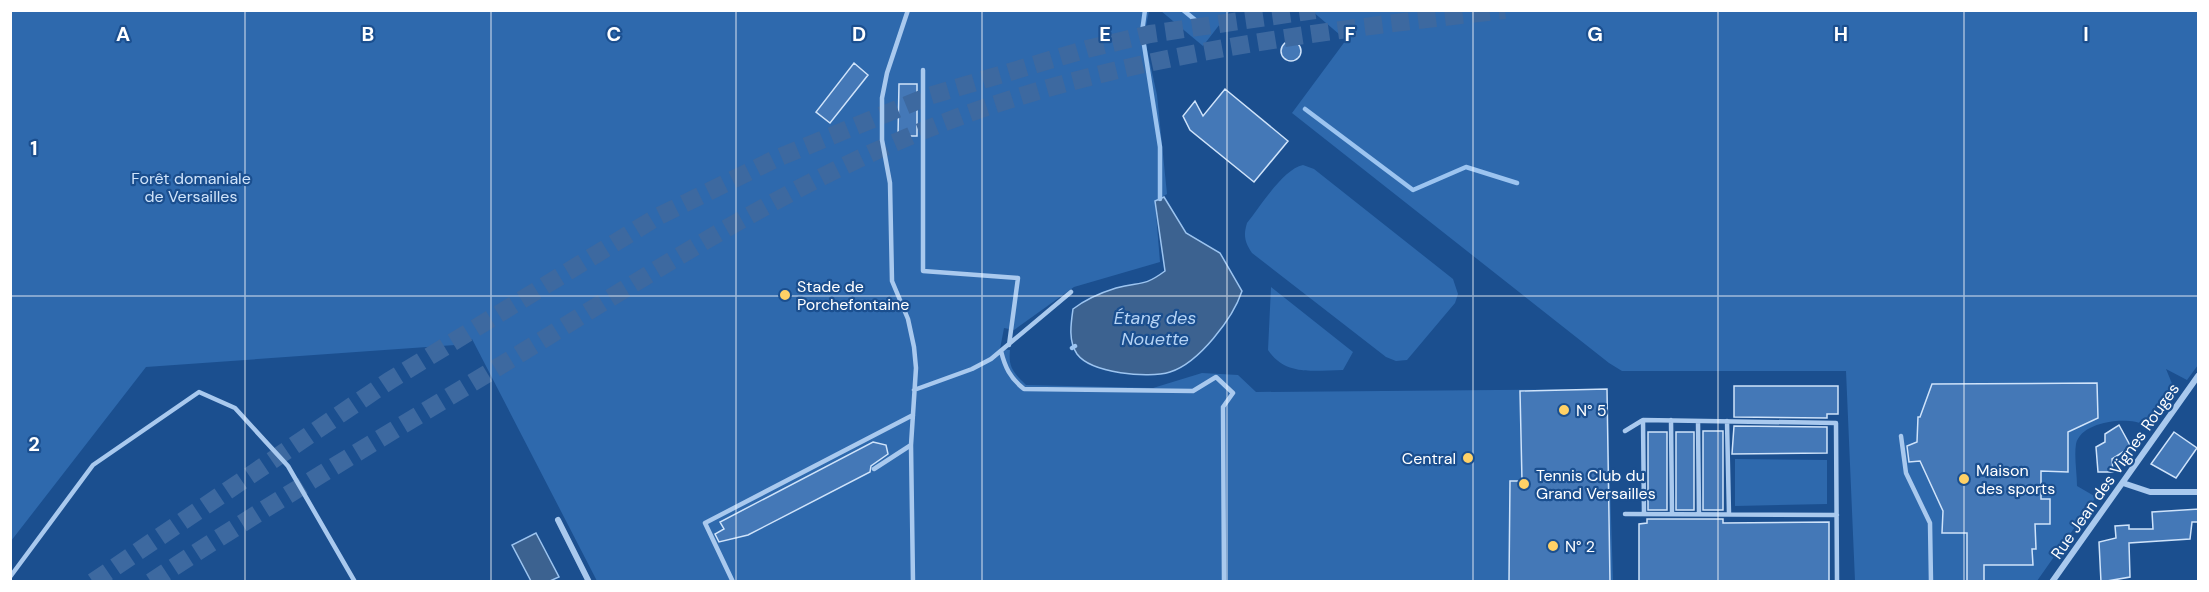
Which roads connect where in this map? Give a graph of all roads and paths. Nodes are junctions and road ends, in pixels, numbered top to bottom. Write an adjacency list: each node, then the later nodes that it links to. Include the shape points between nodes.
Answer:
1 (908, 10): 7 (lane, via 887,73 882,140 890,183 892,281 908,319 914,347)
2 (923, 70): 4 (lane, via 923,271 1018,278)
3 (1071, 292): 4 (lane)
4 (1009, 345): 5 (lane)
5 (1001, 351): 7 (lane, via 972,369); 33 (lane, via 1005,367 1024,389 1193,391 1216,376 1233,393 1223,406)
6 (2199, 376): 17 (street, Rue Jean des Vignes Rouges)
7 (914, 390): 8 (lane)
8 (913, 415): 15 (lane); 31 (lane, via 705,523)
9 (1643, 420): 10 (lane); 13 (lane); 20 (lane)
10 (1671, 420): 11 (lane); 21 (lane)
11 (1698, 421): 12 (lane); 22 (lane)
12 (1727, 421): 23 (lane); 24 (lane, via 1836,423)
13 (1625, 431)
14 (1901, 436): 27 (lane, via 1906,473 1930,523)
15 (911, 444): 16 (lane); 32 (lane)
16 (874, 470)
17 (2123, 483): 18 (street, via 2150,492); 36 (street, Rue Jean des Vignes Rouges)
18 (2199, 492)
19 (1625, 514): 20 (lane)
20 (1644, 514): 21 (lane)
21 (1672, 514): 22 (lane)
22 (1699, 514): 23 (lane)
23 (1729, 514): 24 (lane)
24 (1837, 515): 34 (lane)
25 (558, 520): 30 (street)
26 (1924, 560): 27 (lane)
27 (1931, 560): 35 (lane)
28 (10, 577): 29 (lane, via 93,465 199,392 235,408 288,466)
29 (355, 582)
30 (589, 582)
31 (734, 582)
32 (913, 582)
33 (1224, 582)
34 (1837, 582)
35 (1931, 582)
36 (2052, 582)

